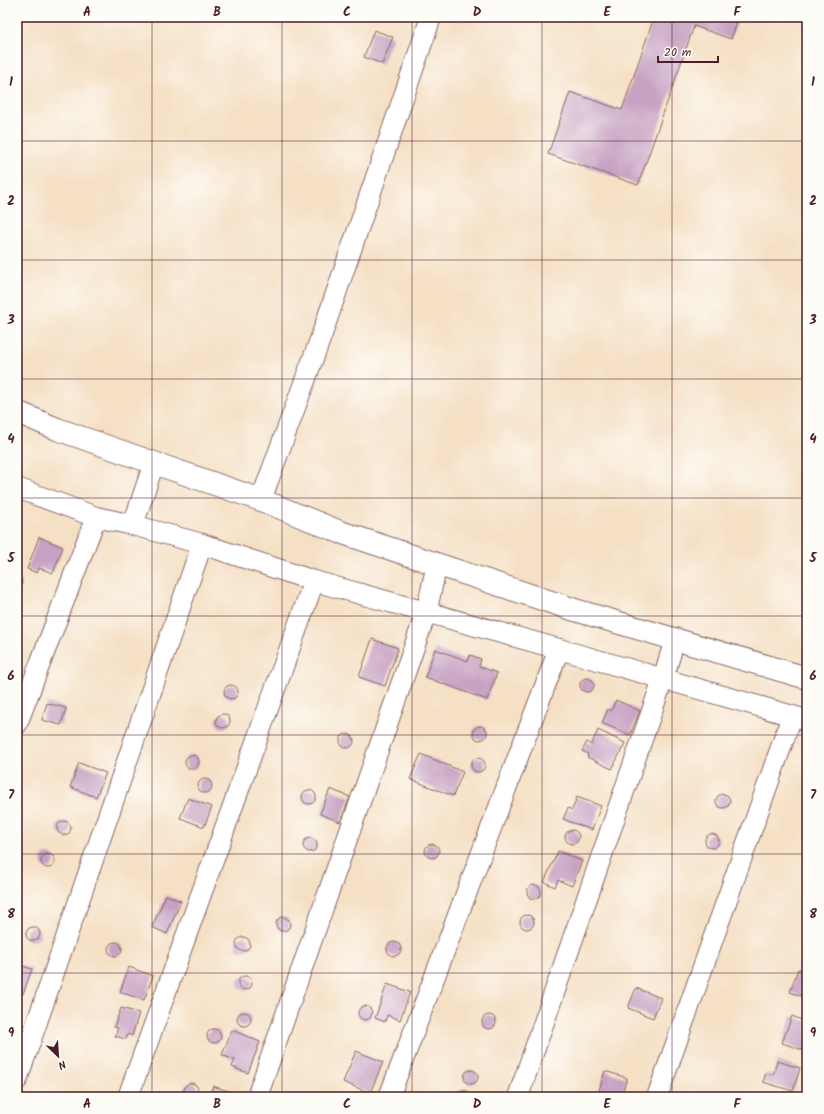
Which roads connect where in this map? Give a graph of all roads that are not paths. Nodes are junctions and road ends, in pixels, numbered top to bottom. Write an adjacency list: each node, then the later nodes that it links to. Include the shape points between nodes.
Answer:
1 (431, 17): 5 (street, via 321,337)
2 (17, 412): 3 (street)
3 (154, 464): 5 (street); 7 (street)
4 (17, 488): 6 (street)
5 (261, 500): 9 (street, via 340,532)
6 (96, 518): 7 (street); 17 (street)
7 (133, 525): 8 (street)
8 (202, 544): 10 (street); 18 (street)
9 (436, 564): 11 (street); 12 (street, via 575,610)
10 (314, 582): 11 (street); 19 (street)
11 (426, 613): 13 (street); 20 (street)
12 (675, 639): 14 (street); 15 (street)
13 (559, 648): 15 (street); 21 (street)
14 (807, 678)
15 (663, 679): 16 (street); 22 (street)
16 (800, 718): 23 (street)
17 (17, 724)
18 (17, 1080)
19 (128, 1097)
20 (258, 1097)
21 (389, 1097)
22 (518, 1097)
23 (657, 1097)

